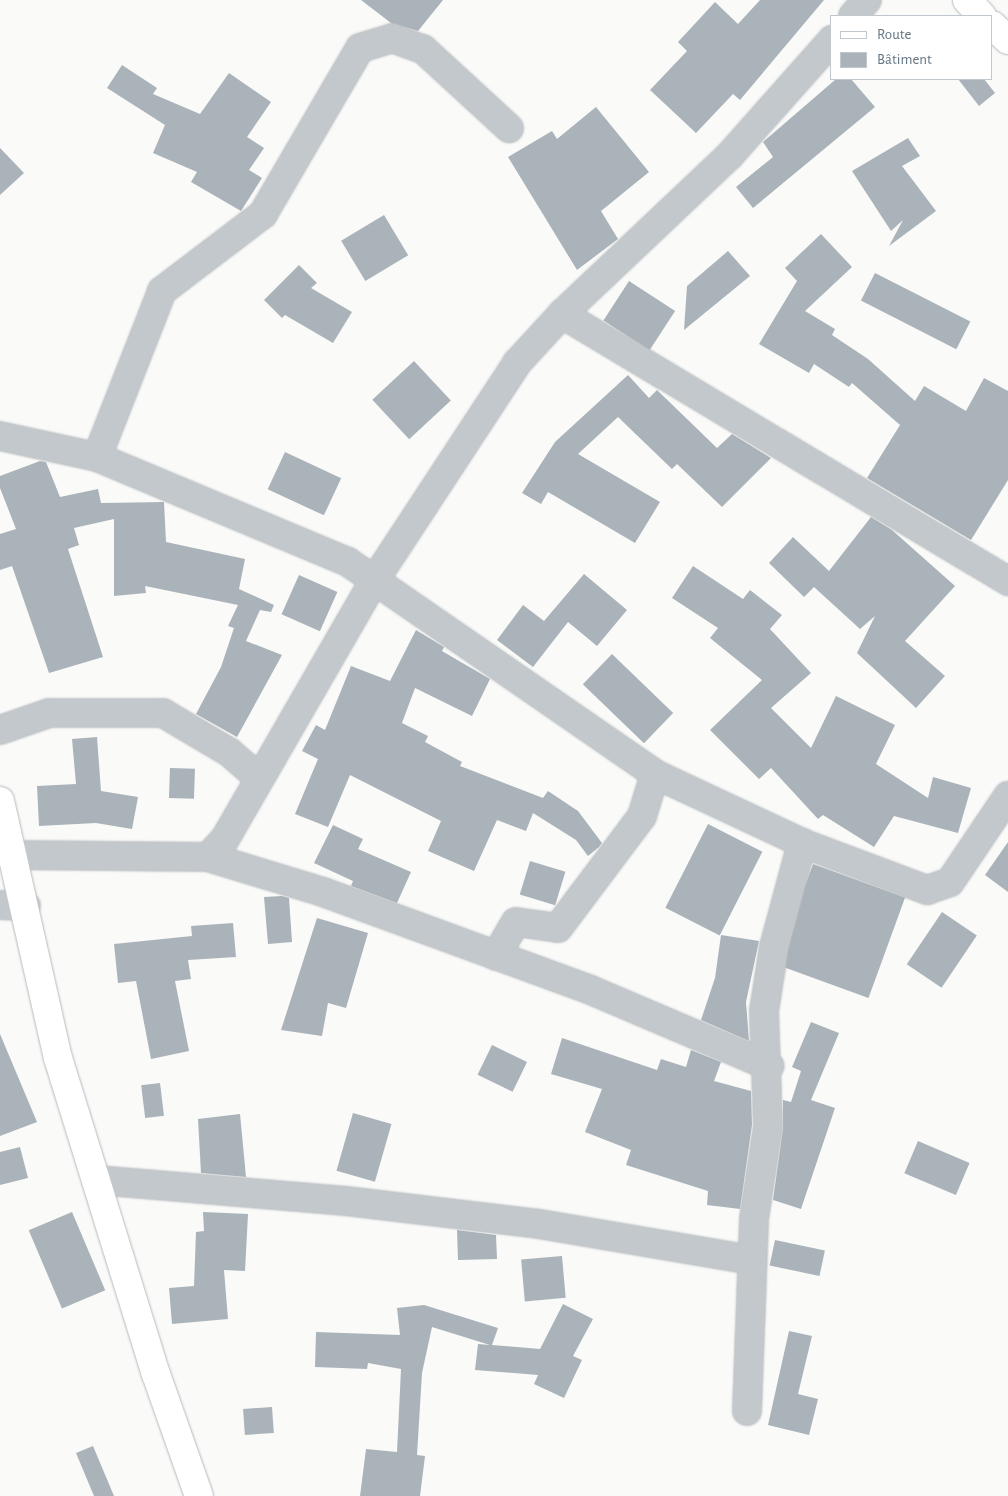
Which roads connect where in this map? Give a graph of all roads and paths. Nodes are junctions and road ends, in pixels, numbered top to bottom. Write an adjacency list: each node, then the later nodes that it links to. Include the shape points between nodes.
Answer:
1 (867, 0): 2 (street)
2 (854, 15)
3 (993, 24): 4 (main road)
4 (1008, 40)
5 (830, 42): 7 (street, via 692,194)
6 (509, 128): 9 (street, via 423,49 392,38 360,48 263,214 162,291)
7 (562, 314): 10 (street, via 517,363 480,415); 11 (street)
8 (0, 436): 9 (street)
9 (97, 457): 10 (street, via 348,562)
10 (374, 581): 13 (street); 14 (street)
11 (1008, 581)
12 (0, 730): 14 (street, via 48,714 163,713 229,752)
13 (655, 774): 17 (street); 21 (street, via 642,816 558,928 516,922)
14 (258, 777): 19 (street, via 225,839)
15 (1008, 796): 17 (street, via 950,882 939,889 927,890)
16 (0, 801): 18 (main road)
17 (802, 843): 22 (street, via 769,971 764,1011)
18 (14, 855): 19 (street); 20 (main road)
19 (208, 857): 21 (street, via 323,892)
20 (13, 905): 23 (main road)
21 (496, 956): 22 (street, via 656,1016)
22 (768, 1066): 24 (street, via 768,1126)
23 (96, 1180): 24 (street, via 346,1201 539,1224); 26 (main road)
24 (752, 1260): 25 (street)
25 (747, 1411)
26 (199, 1496)

